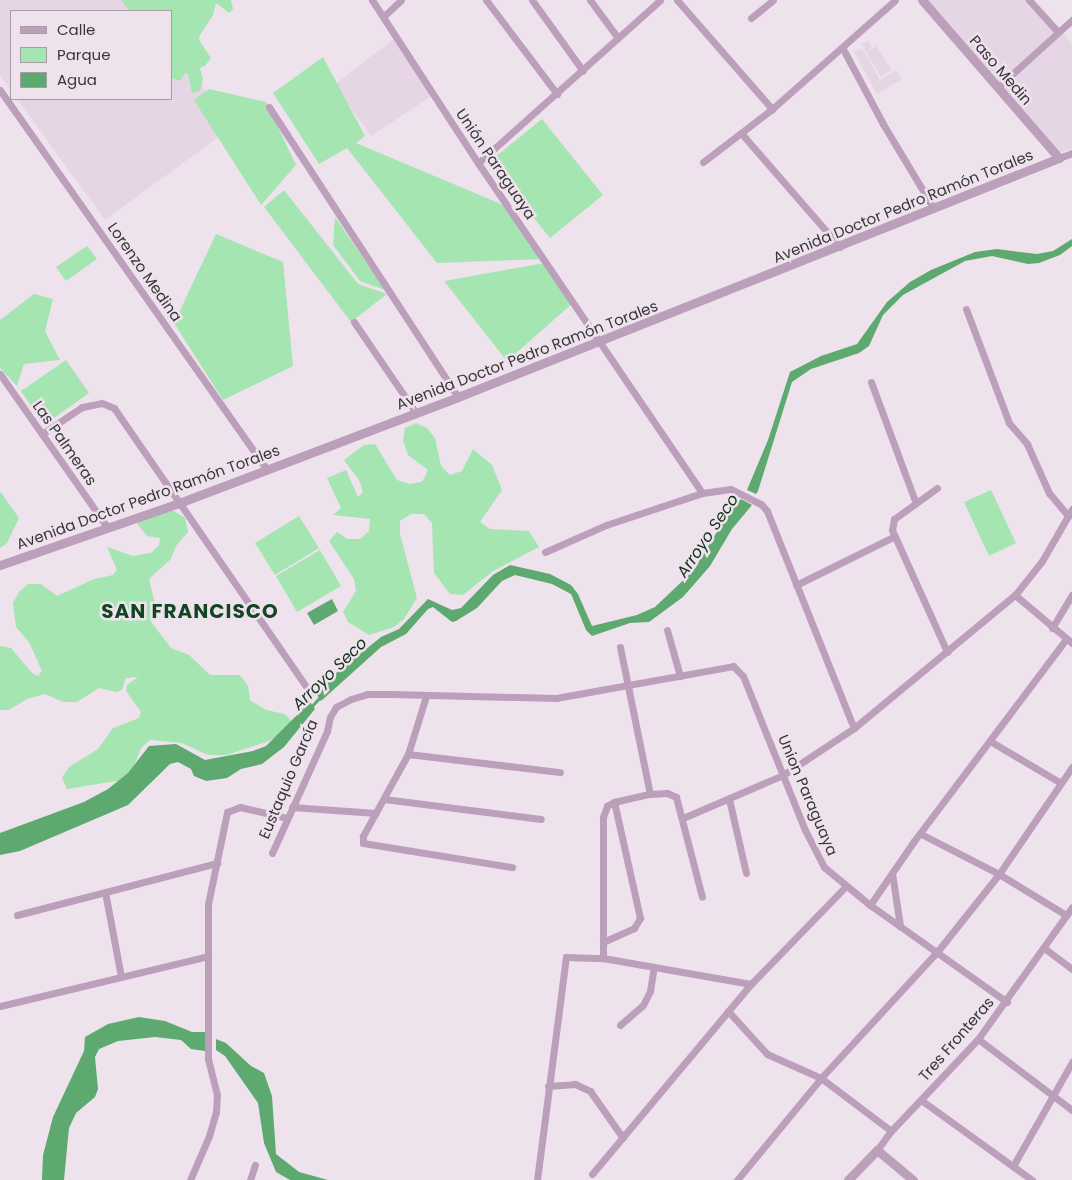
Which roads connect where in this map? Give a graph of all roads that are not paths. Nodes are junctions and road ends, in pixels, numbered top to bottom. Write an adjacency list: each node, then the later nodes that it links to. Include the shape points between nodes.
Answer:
1 (372, 0): 12 (street, Unión Paraguaya)
2 (401, 0): 12 (street)
3 (486, 0): 21 (street)
4 (532, 0): 18 (street)
5 (590, 0): 16 (street)
6 (660, 0): 16 (street)
7 (677, 0): 23 (street)
8 (773, 0): 13 (street)
9 (894, 0): 17 (street)
10 (922, 0): 19 (street, Paso Medin)
11 (1029, 0): 15 (street)
12 (384, 16): 28 (street, Unión Paraguaya)
13 (752, 18)
14 (1072, 20): 15 (street)
15 (1058, 32): 19 (street)
16 (618, 38): 18 (street)
17 (843, 49): 23 (street); 29 (street)
18 (583, 71): 21 (street)
19 (998, 87): 26 (street, Paso Medin)
20 (0, 90): 39 (street, Lorenzo Medina)
21 (557, 94): 28 (street)
22 (269, 107): 36 (street)
23 (772, 110): 24 (street)
24 (741, 133): 27 (street); 30 (street)
25 (1072, 153): 26 (street)
26 (1059, 158): 29 (street, Avenida Doctor Pedro Ramón Torales)
27 (702, 162)
28 (478, 163): 33 (street, Unión Paraguaya)
29 (934, 209): 30 (street, Avenida Doctor Pedro Ramón Torales)
30 (840, 247): 33 (street, Avenida Doctor Pedro Ramón Torales)
31 (966, 309): 45 (street, via 1009,423 1027,444 1049,493)
32 (354, 322): 37 (street)
33 (600, 341): 36 (street, Avenida Doctor Pedro Ramón Torales); 41 (street, Unión Paraguaya)
34 (0, 374): 38 (street, Las Palmeras)
35 (871, 382): 42 (street)
36 (458, 397): 37 (street, Avenida Doctor Pedro Ramón Torales)
37 (416, 413): 39 (street, Avenida Doctor Pedro Ramón Torales)
38 (42, 434): 43 (street, via 82,407 102,403 114,408); 46 (street, Las Palmeras)
39 (267, 470): 43 (street, Avenida Doctor Pedro Ramón Torales)
40 (937, 488): 42 (street)
41 (702, 493): 48 (street, via 606,525); 50 (street, via 731,489 761,504)
42 (915, 501): 47 (street, via 894,519)
43 (179, 503): 46 (street, Avenida Doctor Pedro Ramón Torales); 60 (street)
44 (1072, 509): 45 (street)
45 (1068, 516): 51 (street, via 1042,561)
46 (107, 528): 49 (street, Avenida Doctor Pedro Ramón Torales)
47 (893, 537): 50 (street); 57 (street)
48 (545, 552)
49 (0, 565)
50 (796, 586): 62 (street)
51 (1015, 595): 53 (street); 57 (street)
52 (1072, 595): 53 (street)
53 (1052, 628): 55 (street)
54 (667, 630): 58 (street)
55 (1069, 641): 63 (street)
56 (620, 646): 59 (street)
57 (947, 652): 62 (street)
58 (680, 676): 59 (street); 67 (street, Union Paraguaya, via 734,666 744,676)
59 (628, 685): 61 (street, via 556,698); 69 (street)
60 (311, 694)
61 (426, 696): 64 (street); 73 (street, Eustaquio García, via 367,694 336,707)
62 (854, 728): 67 (street)
63 (990, 741): 68 (street); 78 (street)
64 (408, 754): 66 (street); 70 (street)
65 (1072, 767): 68 (street)
66 (560, 772)
67 (783, 775): 71 (street); 85 (street, Union Paraguaya, via 824,867)
68 (1060, 782): 84 (street)
69 (650, 794): 72 (street); 76 (street, via 667,793 676,797)
70 (384, 799): 74 (street); 77 (street)
71 (729, 799): 76 (street); 82 (street)
72 (614, 802): 93 (street, via 607,806 603,818); 93 (street, via 640,918 634,928)
73 (292, 808): 74 (street); 75 (street, Eustaquio García)
74 (376, 814): 81 (street, via 363,836 363,843 369,846)
75 (287, 818): 79 (street, Eustaquio García); 80 (street, via 233,808 227,812)
76 (684, 818): 87 (street)
77 (541, 819)
78 (921, 834): 83 (street); 84 (street)
79 (272, 853)
80 (217, 863): 86 (street); 96 (street, via 208,904)
81 (512, 867)
82 (746, 873)
83 (892, 873): 88 (street); 92 (street)
84 (999, 874): 91 (street); 95 (street)
85 (846, 886): 88 (street, Union Paraguaya); 101 (street)
86 (105, 892): 90 (street); 100 (street)
87 (702, 896)
88 (870, 905): 92 (street, Union Paraguaya)
89 (1072, 907): 91 (street, Tres Fronteras)
90 (17, 915)
91 (1066, 915): 94 (street, Tres Fronteras)
92 (900, 926): 95 (street, Union Paraguaya)
93 (603, 942): 97 (street)
94 (1044, 948): 99 (street); 102 (street, Tres Fronteras)
95 (937, 952): 102 (street, Union Paraguaya); 108 (street)
96 (208, 956): 100 (street); 119 (street, via 208,1058 217,1094 216,1112 210,1136)
97 (603, 958): 98 (street); 109 (street, via 570,955 563,960)
98 (654, 967): 101 (street); 105 (street, via 650,991 643,1005)
99 (1072, 969)
100 (121, 977): 103 (street)
101 (751, 984): 104 (street)
102 (1007, 1002): 106 (street, Tres Fronteras)
103 (0, 1006)
104 (728, 1011): 108 (street, via 767,1054); 114 (street)
105 (620, 1025)
106 (978, 1038): 110 (street); 111 (street, Tres Fronteras)
107 (1072, 1062): 110 (street)
108 (821, 1078): 113 (street); 122 (street)
109 (548, 1086): 114 (street, via 575,1084 590,1091); 121 (street)
110 (1052, 1096): 112 (street); 117 (street)
111 (920, 1100): 113 (street, Tres Fronteras); 117 (street)
112 (1072, 1110)
113 (891, 1131): 115 (street, Tres Fronteras)
114 (623, 1138): 118 (street)
115 (877, 1150): 123 (street, Tres Fronteras); 124 (street)
116 (255, 1165): 120 (street)
117 (1012, 1166): 125 (street)
118 (592, 1174)
119 (190, 1180)
120 (250, 1180)
121 (537, 1180)
122 (737, 1180)
123 (848, 1180)
124 (913, 1180)
125 (1032, 1180)

